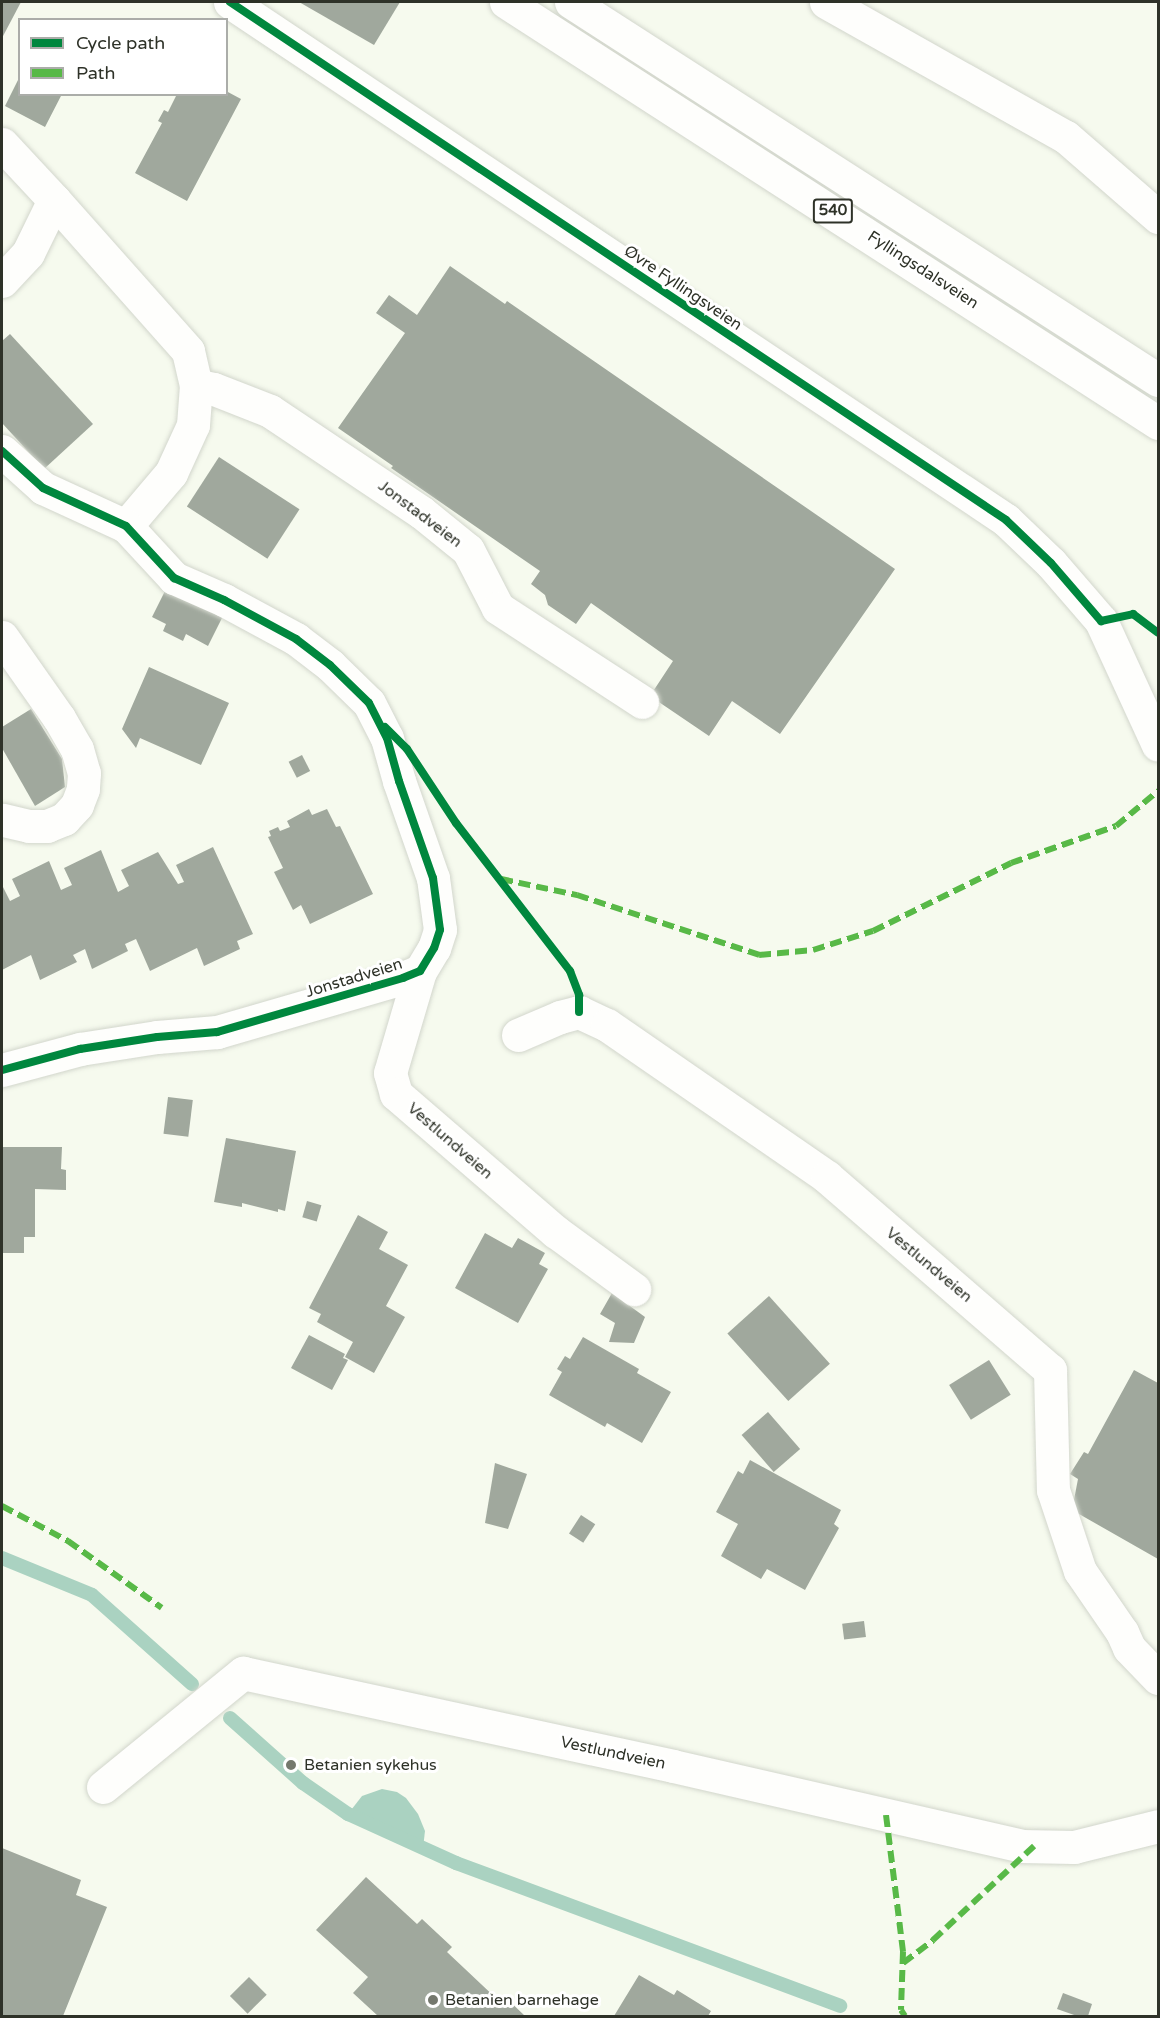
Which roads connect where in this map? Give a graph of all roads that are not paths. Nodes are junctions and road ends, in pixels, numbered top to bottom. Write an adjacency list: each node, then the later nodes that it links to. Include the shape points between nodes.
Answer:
1 (230, 2): 16 (street, Øvre Fyllingsveien, via 1006,520 1052,563 1101,621)
2 (506, 2): 11 (street, Fyllingsdalsveien / 540)
3 (571, 2): 9 (street, Fyllingsdalsveien / 540)
4 (826, 2): 7 (street, via 1066,137)
5 (2, 144): 6 (street)
6 (54, 200): 8 (street, via 28,253); 10 (street, via 188,351)
7 (1158, 217)
8 (2, 281)
9 (1158, 380)
10 (196, 385): 13 (street, via 193,425 171,473); 15 (street, Jonstadveien, via 270,411 422,512 468,550 498,608)
11 (1158, 423)
12 (2, 451): 13 (street, via 43,488)
13 (126, 526): 18 (street, Jonstadveien, via 174,578 296,639 369,703 387,738 433,878 440,930)
14 (2, 637): 17 (street, via 59,718 77,749 84,773 77,805 64,819 47,826)
15 (642, 702)
16 (1158, 745)
17 (15, 823)
18 (420, 971): 20 (street, Jonstadveien, via 217,1032 157,1036 80,1049); 21 (street, Vestlundveien, via 390,1073 396,1094 556,1232)
19 (518, 1035): 22 (street, Vestlundveien, via 579,1012 607,1025 827,1177 1050,1370 1053,1490 1080,1571 1129,1648)
20 (2, 1070)
21 (634, 1288)
22 (1158, 1678)
23 (103, 1786): 24 (street, Vestlundveien, via 243,1673 1021,1846 1074,1847)
24 (1158, 1826)

